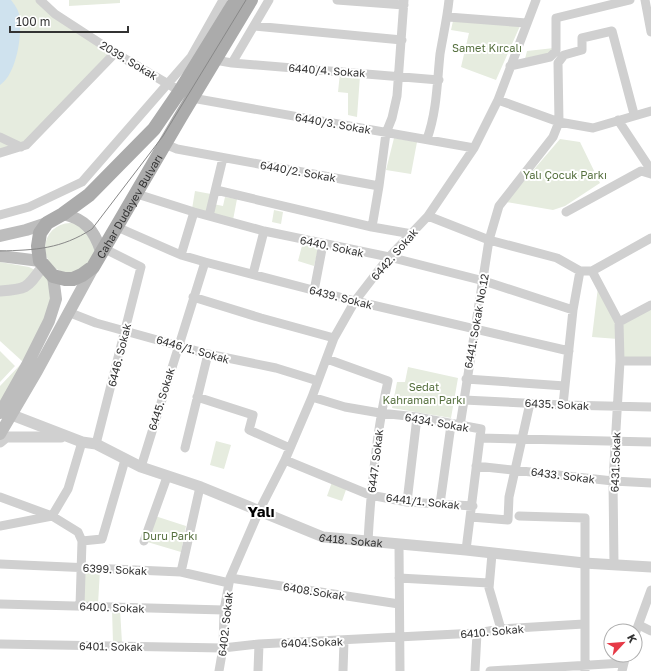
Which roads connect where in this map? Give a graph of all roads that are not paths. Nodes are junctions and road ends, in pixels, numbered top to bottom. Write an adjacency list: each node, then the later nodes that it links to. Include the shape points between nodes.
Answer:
1 (40, 0): 17 (street, 2039. Sokak, via 55,14)
2 (223, 0): 23 (street, via 192,57)
3 (236, 0): 24 (main road, Cahar Dudayev Bulvarı)
4 (251, 0): 18 (main road, Cahar Dudayev Bulvarı)
5 (269, 0): 14 (street)
6 (337, 0): 11 (street)
7 (449, 0): 12 (street)
8 (536, 0): 13 (street, 6442. Sokak)
9 (630, 0): 20 (street, via 556,18 556,51 550,57)
10 (645, 0): 15 (street)
11 (404, 3): 16 (street)
12 (448, 16): 13 (street); 22 (street)
13 (526, 23): 20 (street, 6442. Sokak)
14 (254, 26): 16 (street); 19 (street)
15 (651, 32)
16 (402, 40): 21 (street)
17 (115, 53): 23 (street, 2039. Sokak); 34 (street, via 34,138)
18 (215, 60): 19 (street, 6440/4. Sokak); 24 (main road, Cahar Dudayev Bulvarı)
19 (232, 63): 21 (street, 6440/4. Sokak)
20 (510, 66): 25 (street, 6442. Sokak)
21 (400, 76): 22 (street, 6440/4. Sokak); 30 (street, via 392,118)
22 (439, 80): 32 (street)
23 (167, 84): 24 (street, 2039. Sokak); 46 (street, via 82,182 29,208)
24 (186, 94): 30 (street, 6440/3. Sokak); 33 (main road, Cahar Dudayev Bulvarı); 45 (main road, Cahar Dudayev Bulvarı, via 116,169 89,195)
25 (498, 100): 29 (street); 35 (street, 6442. Sokak)
26 (651, 111): 27 (street)
27 (634, 114): 28 (street); 29 (street, via 612,31 582,38 582,50 564,55 558,64)
28 (618, 120): 29 (street, via 594,128); 38 (street)
29 (558, 122): 56 (street, 6441. Sokak No.12, via 553,137 499,206)
30 (386, 133): 32 (street, 6440/3. Sokak); 40 (street)
31 (0, 138): 34 (street)
32 (427, 139): 35 (street, 6440/3. Sokak)
33 (165, 144): 37 (street, 6440/2. Sokak, via 177,149); 42 (main road, Cahar Dudayev Bulvarı)
34 (21, 147): 36 (street)
35 (474, 148): 48 (street, 6442. Sokak)
36 (0, 153)
37 (223, 158): 40 (street, 6440/2. Sokak); 41 (street)
38 (651, 170)
39 (651, 174): 44 (street, via 641,171)
40 (378, 186): 51 (street)
41 (216, 190): 47 (street); 51 (street)
42 (137, 194): 43 (street, 6440. Sokak); 50 (main road, Cahar Dudayev Bulvarı)
43 (194, 212): 47 (street, 6440. Sokak); 59 (street)
44 (566, 212)
45 (63, 214): 49 (main road); 58 (main road, via 79,219 88,226 96,235)
46 (0, 215)
47 (209, 216): 52 (street, 6440. Sokak)
48 (428, 216): 53 (street, 6442. Sokak); 56 (street)
49 (48, 223): 54 (main road); 63 (main road, via 40,233 38,246)
50 (117, 227): 58 (main road, Cahar Dudayev Bulvarı); 59 (street, 6439. Sokak)
51 (372, 227): 53 (street)
52 (264, 231): 57 (street, 6440. Sokak); 67 (street)
53 (412, 234): 61 (street, 6442. Sokak)
54 (0, 236)
55 (651, 238): 66 (street)
56 (489, 240): 65 (street, via 557,258); 69 (street, 6441. Sokak No.12)
57 (323, 244): 61 (street, 6440. Sokak); 71 (street)
58 (102, 250): 64 (main road, Cahar Dudayev Bulvarı); 79 (street, 6446. Sokak, via 142,267)
59 (181, 255): 62 (street, 6439. Sokak)
60 (0, 256): 63 (main road)
61 (389, 257): 69 (street, 6440. Sokak); 73 (street, 6442. Sokak)
62 (205, 262): 67 (street, 6439. Sokak); 72 (street, 6445. Sokak)
63 (42, 263): 68 (main road); 70 (street, via 30,284 19,289)
64 (93, 267): 68 (main road, via 73,279); 76 (main road, Cahar Dudayev Bulvarı)
65 (580, 271): 66 (street); 75 (street)
66 (592, 271): 77 (street)
67 (253, 274): 71 (street, 6439. Sokak)
68 (53, 276): 98 (main road, via 56,298 49,322)
69 (484, 281): 75 (street, 6440. Sokak); 78 (street, 6441. Sokak No.12)
70 (0, 291)
71 (314, 291): 73 (street, 6439. Sokak)
72 (193, 297): 80 (street); 81 (street, 6445. Sokak)
73 (356, 301): 78 (street, 6439. Sokak); 80 (street, 6442. Sokak)
74 (651, 304): 77 (street)
75 (573, 310): 82 (street)
76 (68, 312): 79 (street, 6446/1. Sokak, via 96,323); 98 (main road, Cahar Dudayev Bulvarı)
77 (619, 322): 85 (street, 6431.Sokak)
78 (475, 329): 82 (street, 6439. Sokak); 87 (street, 6441. Sokak No.12)
79 (126, 330): 81 (street, 6446/1. Sokak); 109 (street, 6446. Sokak)
80 (334, 338): 84 (street, 6442. Sokak)
81 (178, 345): 83 (street, 6446/1. Sokak); 115 (street, 6445. Sokak)
82 (569, 351): 89 (street)
83 (208, 354): 88 (street, 6446/1. Sokak, via 276,368); 90 (street)
84 (327, 359): 88 (street, 6442. Sokak); 97 (street, 6447. Sokak, via 388,382)
85 (620, 361): 86 (street); 95 (street, 6431.Sokak)
86 (651, 361)
87 (466, 379): 89 (street); 92 (street, 6441. Sokak No.12)
88 (318, 381): 91 (street, 6442. Sokak)
89 (565, 386): 94 (street)
90 (197, 397): 110 (street); 111 (street, via 253,415 249,430)
91 (312, 398): 97 (street, 6434. Sokak); 111 (street, 6442. Sokak)
92 (464, 400): 93 (street, 6435. Sokak); 100 (street, 6441. Sokak No.12)
93 (530, 403): 94 (street, 6435. Sokak); 104 (street)
94 (563, 405): 95 (street, 6435. Sokak)
95 (617, 406): 96 (street, 6435. Sokak); 105 (street, 6431.Sokak)
96 (651, 407)
97 (380, 413): 99 (street, 6434. Sokak); 121 (street, 6447. Sokak)
98 (6, 414): 101 (main road); 102 (street, 6418. Sokak)
99 (417, 417): 100 (street, 6434. Sokak); 123 (street)
100 (456, 425): 103 (street, 6434. Sokak, via 481,429); 124 (street, 6441. Sokak No.12)
101 (0, 434)
102 (70, 436): 106 (street, via 6,437); 107 (street, 6418. Sokak)
103 (480, 438): 104 (street, 6434. Sokak); 114 (street)
104 (522, 439): 105 (street, 6434. Sokak); 116 (street)
105 (616, 440): 108 (street, 6434. Sokak); 118 (street, 6431.Sokak)
106 (0, 442)
107 (82, 442): 109 (street, 6418. Sokak); 127 (street, via 68,488)
108 (651, 442)
109 (96, 444): 112 (street, 6418. Sokak)
110 (186, 448)
111 (290, 448): 113 (street, 6442. Sokak)
112 (125, 460): 115 (street, 6418. Sokak); 131 (street, via 102,539)
113 (285, 460): 121 (street, 6441/1. Sokak); 126 (street, 6442. Sokak)
114 (476, 466): 116 (street, 6433. Sokak); 125 (street)
115 (141, 467): 117 (street, 6418. Sokak)
116 (515, 469): 118 (street, 6433. Sokak); 129 (street, via 509,497 508,520)
117 (167, 477): 120 (street, 6418. Sokak); 132 (street)
118 (613, 482): 119 (street, 6433. Sokak); 139 (street, 6431.Sokak)
119 (651, 483)
120 (200, 487): 126 (street, 6418. Sokak); 142 (street)
121 (370, 495): 123 (street, 6441/1. Sokak); 133 (street, 6447. Sokak)
122 (0, 497): 127 (street)
123 (407, 502): 124 (street, 6441/1. Sokak)
124 (440, 504): 125 (street, 6441/1. Sokak)
125 (472, 506): 129 (street)
126 (258, 511): 133 (street, 6418. Sokak, via 323,537); 144 (street, 6402. Sokak)
127 (52, 516): 130 (street); 131 (street, via 78,532)
128 (519, 516): 137 (street, via 585,518)
129 (471, 517): 135 (street)
130 (0, 526)
131 (82, 541): 140 (street)
132 (144, 541)
133 (368, 541): 134 (street, 6418. Sokak)
134 (399, 545): 135 (street, 6418. Sokak); 143 (street)
135 (466, 550): 136 (street, 6418. Sokak)
136 (492, 554): 137 (street, 6418. Sokak); 145 (street)
137 (584, 563): 139 (street, 6418. Sokak); 152 (street)
138 (0, 564): 140 (street, 6399. Sokak)
139 (614, 564): 141 (street, 6418. Sokak)
140 (82, 567): 142 (street, 6399. Sokak); 149 (street)
141 (651, 567)
142 (181, 572): 144 (street, 6399. Sokak)
143 (399, 578): 145 (street); 148 (street)
144 (230, 580): 148 (street, 6408.Sokak); 150 (street, 6402. Sokak)
145 (489, 583): 153 (street)
146 (650, 595): 151 (street)
147 (0, 604): 149 (street, 6400. Sokak)
148 (399, 604): 155 (street)
149 (80, 606): 150 (street, 6400. Sokak)
150 (224, 610): 159 (street, 6402. Sokak)
151 (640, 623)
152 (584, 624): 153 (street, 6410. Sokak); 161 (street)
153 (501, 629): 154 (street, 6410. Sokak)
154 (477, 633): 155 (street, 6410. Sokak); 166 (street)
155 (400, 636): 156 (street, 6404.Sokak); 165 (street)
156 (344, 641): 158 (street, 6404.Sokak); 164 (street)
157 (0, 644): 159 (street, 6401. Sokak)
158 (259, 644): 159 (street, 6404.Sokak); 163 (street)
159 (223, 648): 162 (street, 6402. Sokak)
160 (624, 663): 161 (street)
161 (585, 668): 167 (street)
162 (219, 671)
163 (258, 671)
164 (343, 671)
165 (400, 671)
166 (475, 671)
167 (490, 671)

